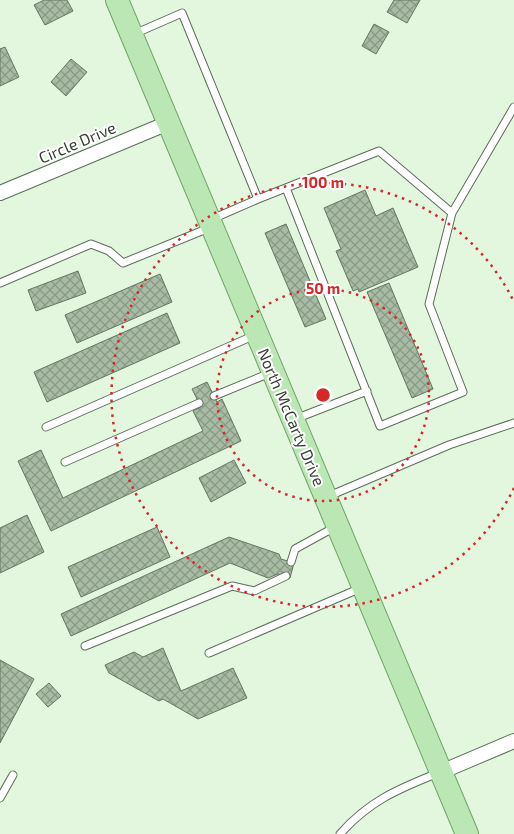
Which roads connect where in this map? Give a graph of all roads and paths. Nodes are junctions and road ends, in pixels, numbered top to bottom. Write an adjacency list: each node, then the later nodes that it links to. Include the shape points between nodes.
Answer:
1 (117, 0): 2 (main road, North McCarty Drive)
2 (132, 35): 4 (main road, North McCarty Drive); 7 (lane, via 182,13)
3 (514, 107): 8 (lane)
4 (168, 123): 6 (street, Circle Drive); 9 (main road, North McCarty Drive)
5 (286, 188): 7 (lane); 8 (lane, via 379,152); 13 (lane)
6 (0, 193)
7 (258, 199): 9 (lane)
8 (452, 213): 13 (lane, via 429,304 463,392 380,426)
9 (211, 224): 10 (lane, via 123,263 109,251 91,244); 11 (main road, North McCarty Drive)
10 (0, 283)
11 (257, 334): 12 (main road, North McCarty Drive); 18 (lane)
12 (273, 372): 14 (lane); 16 (main road, North McCarty Drive)
13 (367, 391): 16 (lane)
14 (214, 396)
15 (199, 403): 19 (lane)
16 (293, 420): 20 (main road, North McCarty Drive)
17 (514, 423): 20 (lane, via 450,445)
18 (46, 427)
19 (65, 462)
20 (326, 497): 21 (main road, North McCarty Drive)
21 (338, 526): 22 (lane, via 295,548); 24 (main road, North McCarty Drive)
22 (291, 562)
23 (286, 576): 25 (lane, via 254,591 232,586)
24 (364, 587): 26 (lane); 28 (main road, North McCarty Drive)
25 (85, 646)
26 (209, 653)
27 (514, 740): 28 (street)
28 (441, 772): 31 (lane, via 391,792 351,821); 32 (main road, North McCarty Drive)
29 (13, 775): 30 (lane)
30 (0, 798)
31 (340, 834)
32 (467, 834)

